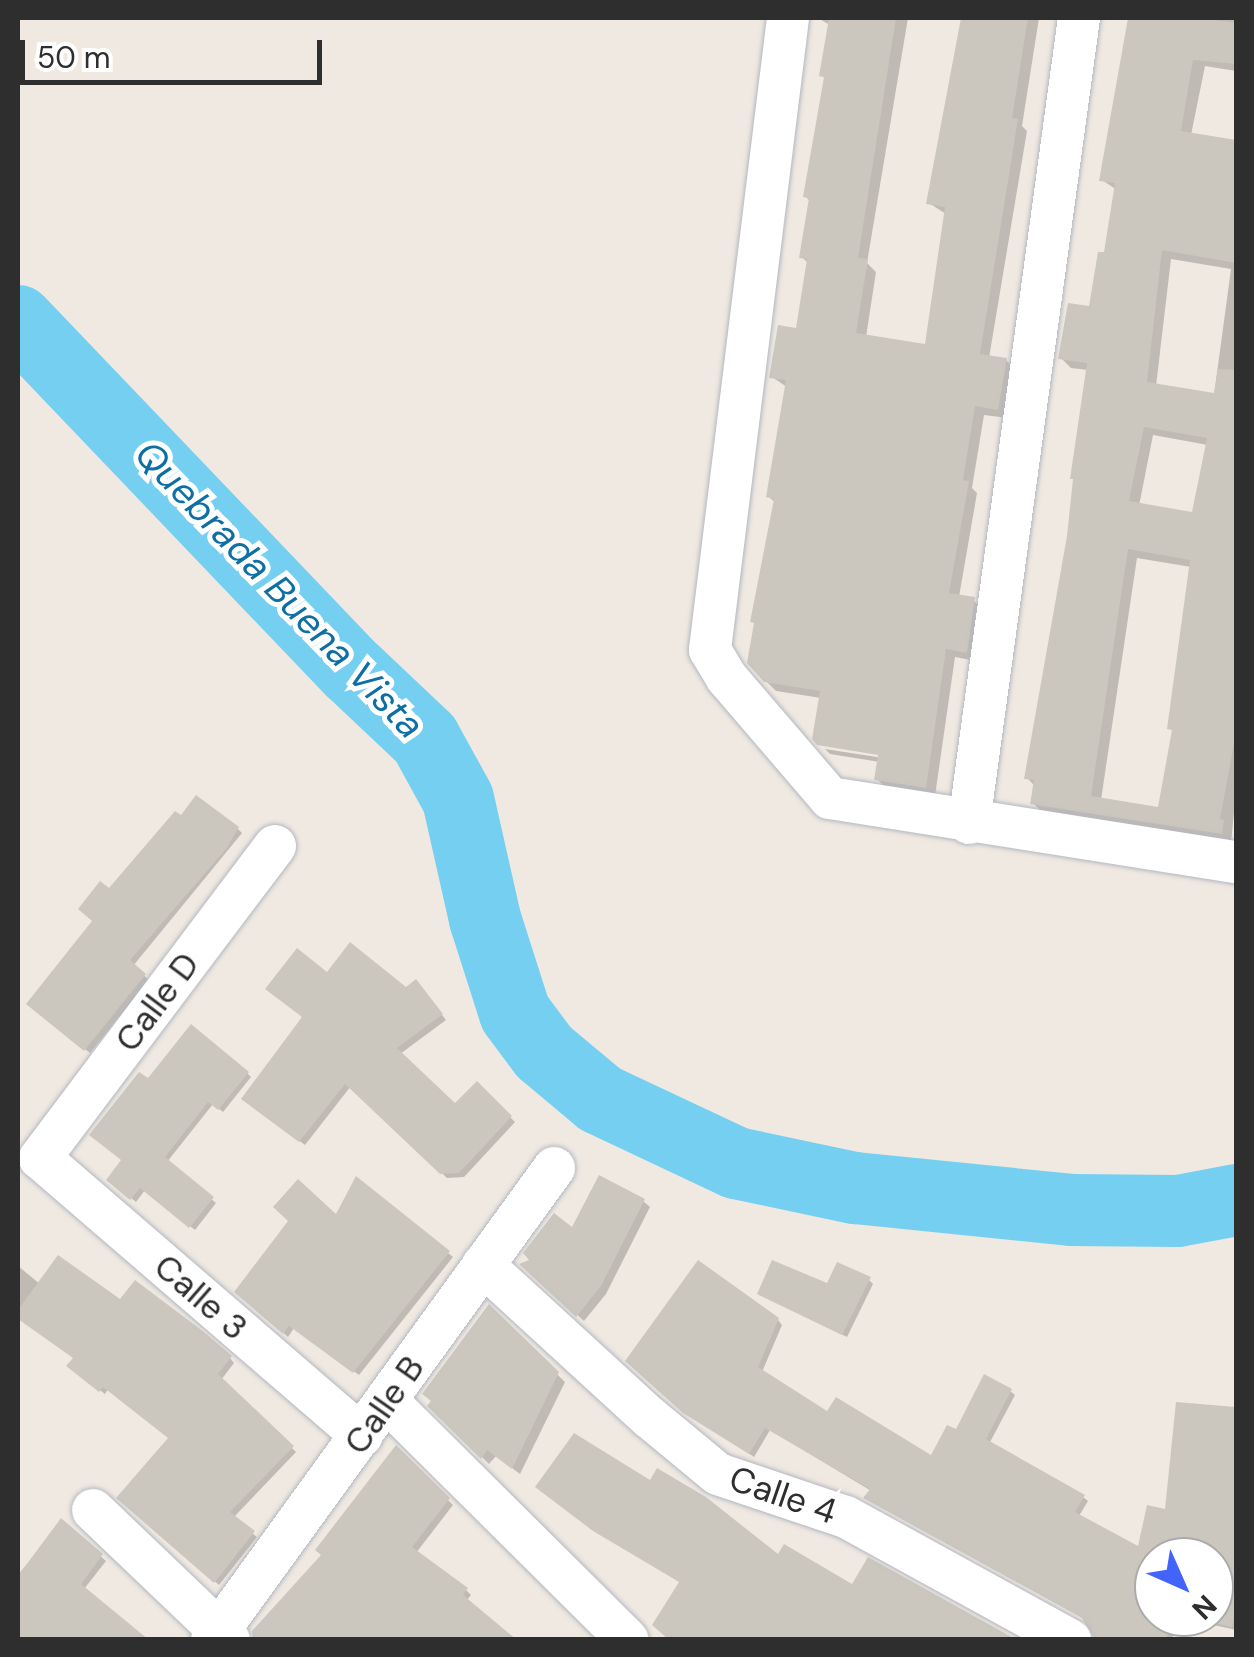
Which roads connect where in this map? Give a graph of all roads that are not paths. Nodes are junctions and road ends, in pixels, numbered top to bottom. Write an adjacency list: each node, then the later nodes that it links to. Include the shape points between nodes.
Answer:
1 (788, 18): 3 (street, via 710,650 726,678 830,798)
2 (1079, 18): 3 (street)
3 (970, 823): 5 (street)
4 (275, 846): 6 (street, Calle D)
5 (1236, 862)
6 (40, 1158): 10 (street, Calle 3)
7 (554, 1168): 8 (street, Calle B)
8 (484, 1266): 9 (street, Calle B); 14 (street, Calle 4, via 718,1474 846,1517)
9 (387, 1401): 10 (street, Calle B); 13 (street)
10 (362, 1436): 12 (street, Calle B)
11 (92, 1510): 12 (street)
12 (220, 1636)
13 (628, 1640)
14 (1070, 1640)

